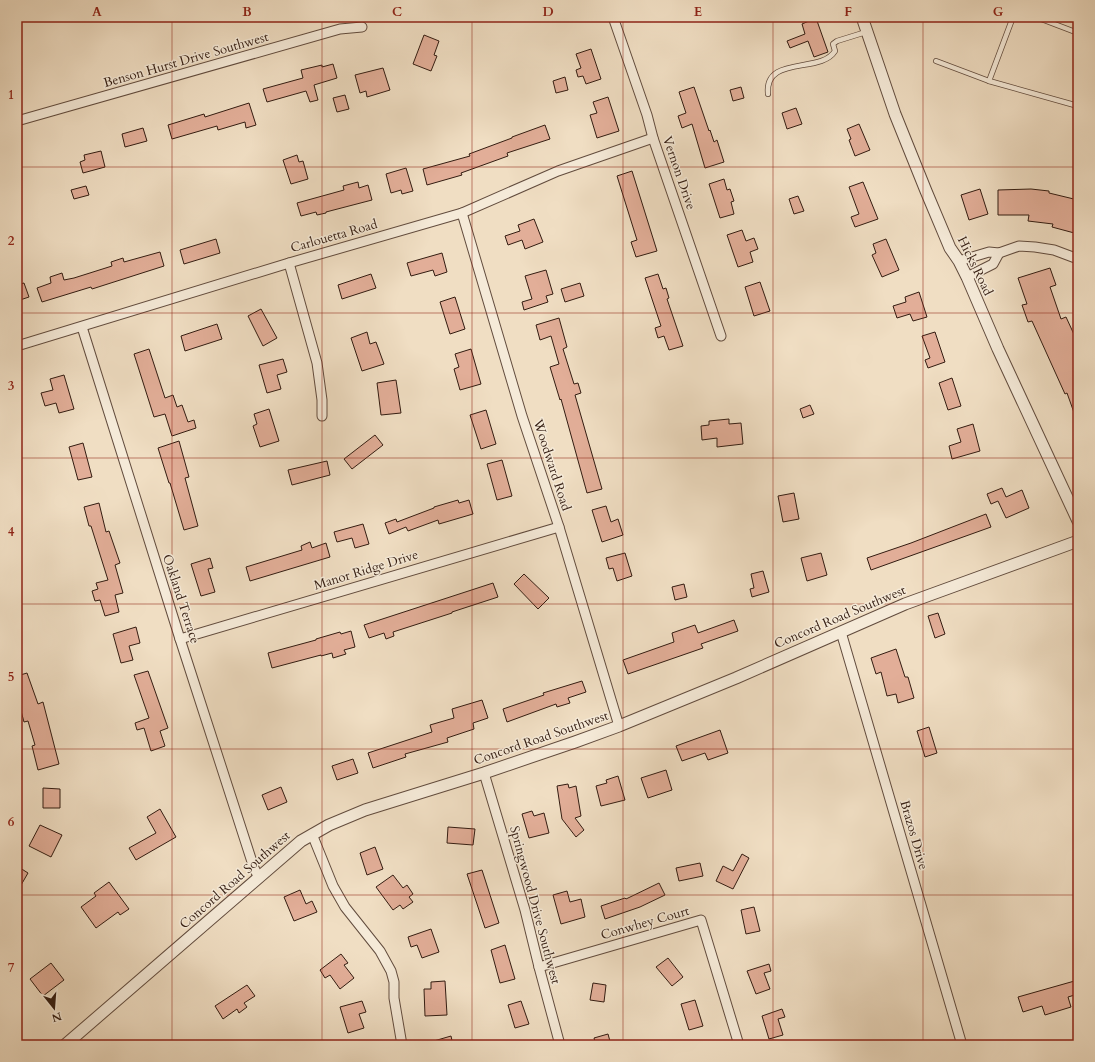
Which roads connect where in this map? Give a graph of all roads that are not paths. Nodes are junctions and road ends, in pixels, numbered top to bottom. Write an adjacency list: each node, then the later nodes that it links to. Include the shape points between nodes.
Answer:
1 (613, 17): 13 (street, Vernon Drive)
2 (862, 17): 6 (street, Hicks Road)
3 (1013, 17): 9 (lane)
4 (1036, 17): 7 (lane)
5 (362, 27): 12 (street, Benson Hurst Drive Southwest, via 340,29)
6 (867, 32): 10 (lane, via 837,41 834,44 835,51 826,60 796,66 772,75); 17 (street, Hicks Road, via 908,148 950,248)
7 (1078, 33)
8 (936, 60): 9 (lane)
9 (989, 81): 11 (lane)
10 (768, 94)
11 (1078, 106)
12 (17, 121)
13 (653, 138): 14 (street, Carlouetta Road, via 558,171); 21 (street, Vernon Drive)
14 (462, 213): 18 (street, Carlouetta Road); 25 (street, Woodward Road, via 522,416)
15 (999, 254): 16 (street, via 1019,246 1035,247 1054,250); 17 (street, via 989,252); 19 (street, via 993,264)
16 (1078, 259)
17 (959, 261): 19 (street, Hicks Road)
18 (289, 263): 20 (street, Carlouetta Road); 23 (street, via 316,363)
19 (967, 277): 24 (street, Hicks Road)
20 (82, 327): 22 (street, Carlouetta Road); 28 (street, Oakland Terrace)
21 (721, 336)
22 (17, 346)
23 (322, 416)
24 (1078, 521)
25 (559, 527): 28 (street, Manor Ridge Drive); 29 (street, Woodward Road)
26 (1078, 541): 27 (street, Concord Road Southwest, via 933,594)
27 (841, 632): 29 (street, Concord Road Southwest); 38 (street, Brazos Drive)
28 (180, 639): 32 (street, Oakland Terrace)
29 (619, 726): 30 (street, Concord Road Southwest)
30 (484, 773): 31 (street, Concord Road Southwest, via 365,810); 33 (street, Springwood Drive Southwest, via 525,910)
31 (312, 834): 32 (street, Concord Road Southwest); 35 (street, via 333,886 345,907 380,951 391,971)
32 (259, 878): 34 (street, Concord Road Southwest)
33 (539, 967): 36 (street, Springwood Drive Southwest); 37 (street, Conwhey Court, via 701,920)
34 (65, 1045)
35 (402, 1045)
36 (560, 1045)
37 (739, 1045)
38 (962, 1045)

